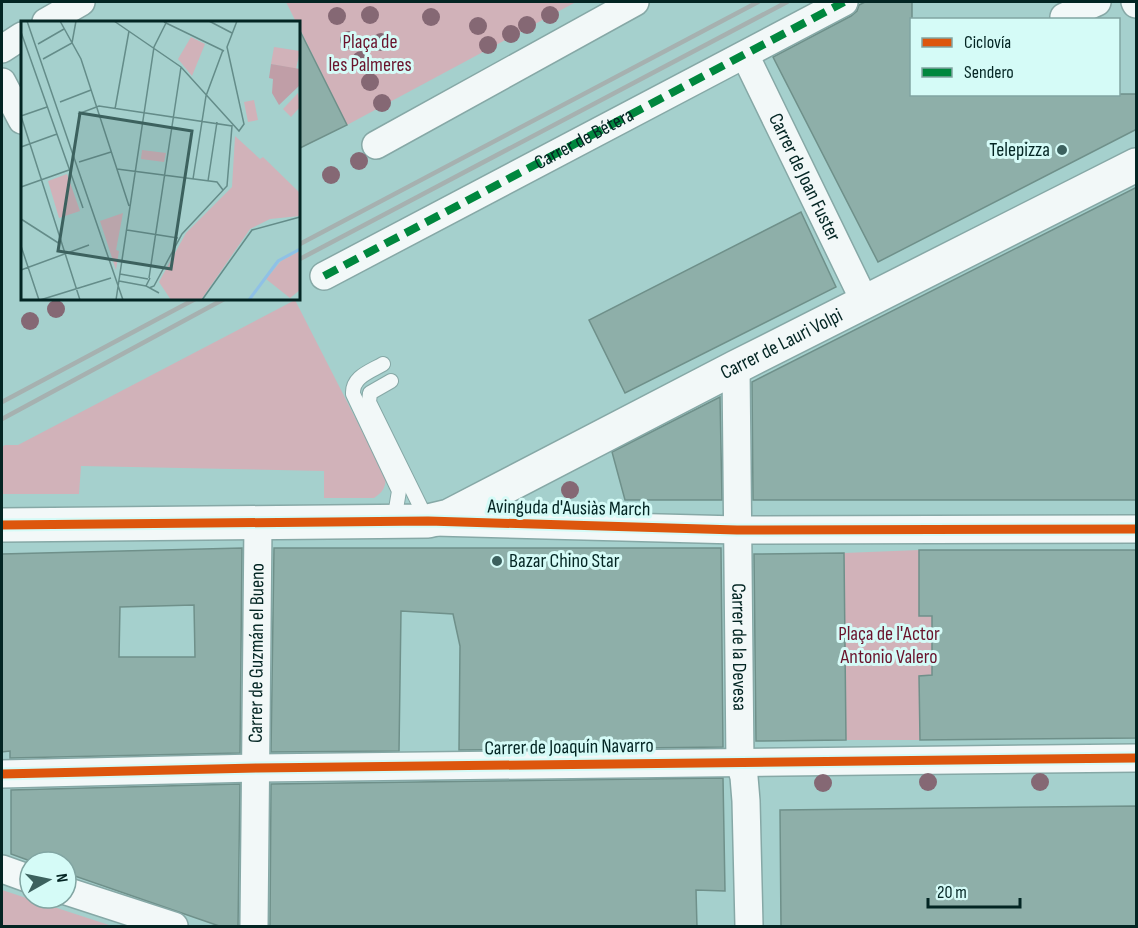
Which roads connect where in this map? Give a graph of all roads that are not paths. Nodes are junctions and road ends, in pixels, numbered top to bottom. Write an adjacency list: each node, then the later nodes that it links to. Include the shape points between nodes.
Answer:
1 (60, 2): 7 (street)
2 (81, 2): 8 (street)
3 (635, 2): 14 (street)
4 (844, 2): 11 (street, Carrer de Bétera)
5 (1096, 2): 6 (street)
6 (1064, 17)
7 (47, 21)
8 (48, 21)
9 (21, 37): 10 (street)
10 (2, 49)
11 (745, 55): 16 (street, Carrer de Bétera); 17 (street, Carrer de Joan Fuster)
12 (2, 82): 13 (street)
13 (21, 118)
14 (376, 145)
15 (1137, 165): 17 (street, Carrer de Lauri Volpi)
16 (324, 276)
17 (865, 302): 19 (street, Carrer de Lauri Volpi)
18 (383, 364): 22 (lane, via 352,386 399,491 396,509 390,517)
19 (736, 367): 21 (street, Carrer de Lauri Volpi, via 449,516); 26 (street, Carrer de la Devesa)
20 (391, 381): 21 (lane, via 370,393 369,402)
21 (428, 521): 22 (street, Avinguda d'Ausiàs March); 26 (street, Avinguda d'Ausiàs March)
22 (374, 522): 23 (street, Avinguda d'Ausiàs March)
23 (258, 524): 24 (street, Avinguda d'Ausiàs March); 29 (street, Carrer de Guzmán el Bueno)
24 (2, 525)
25 (1137, 529): 26 (street, Avinguda d'Ausiàs March)
26 (736, 530): 28 (street, Carrer de la Devesa)
27 (1137, 758): 28 (street, Carrer de Joaquín Navarro)
28 (740, 763): 29 (street, Carrer de Joaquín Navarro); 36 (street, Carrer de la Devesa, via 746,801)
29 (257, 768): 30 (street, Carrer de Joaquín Navarro); 35 (street, Carrer de Guzmán el Bueno)
30 (2, 774)
31 (2, 869): 32 (street)
32 (18, 875)
33 (78, 895): 34 (street)
34 (174, 927)
35 (254, 927)
36 (749, 927)

